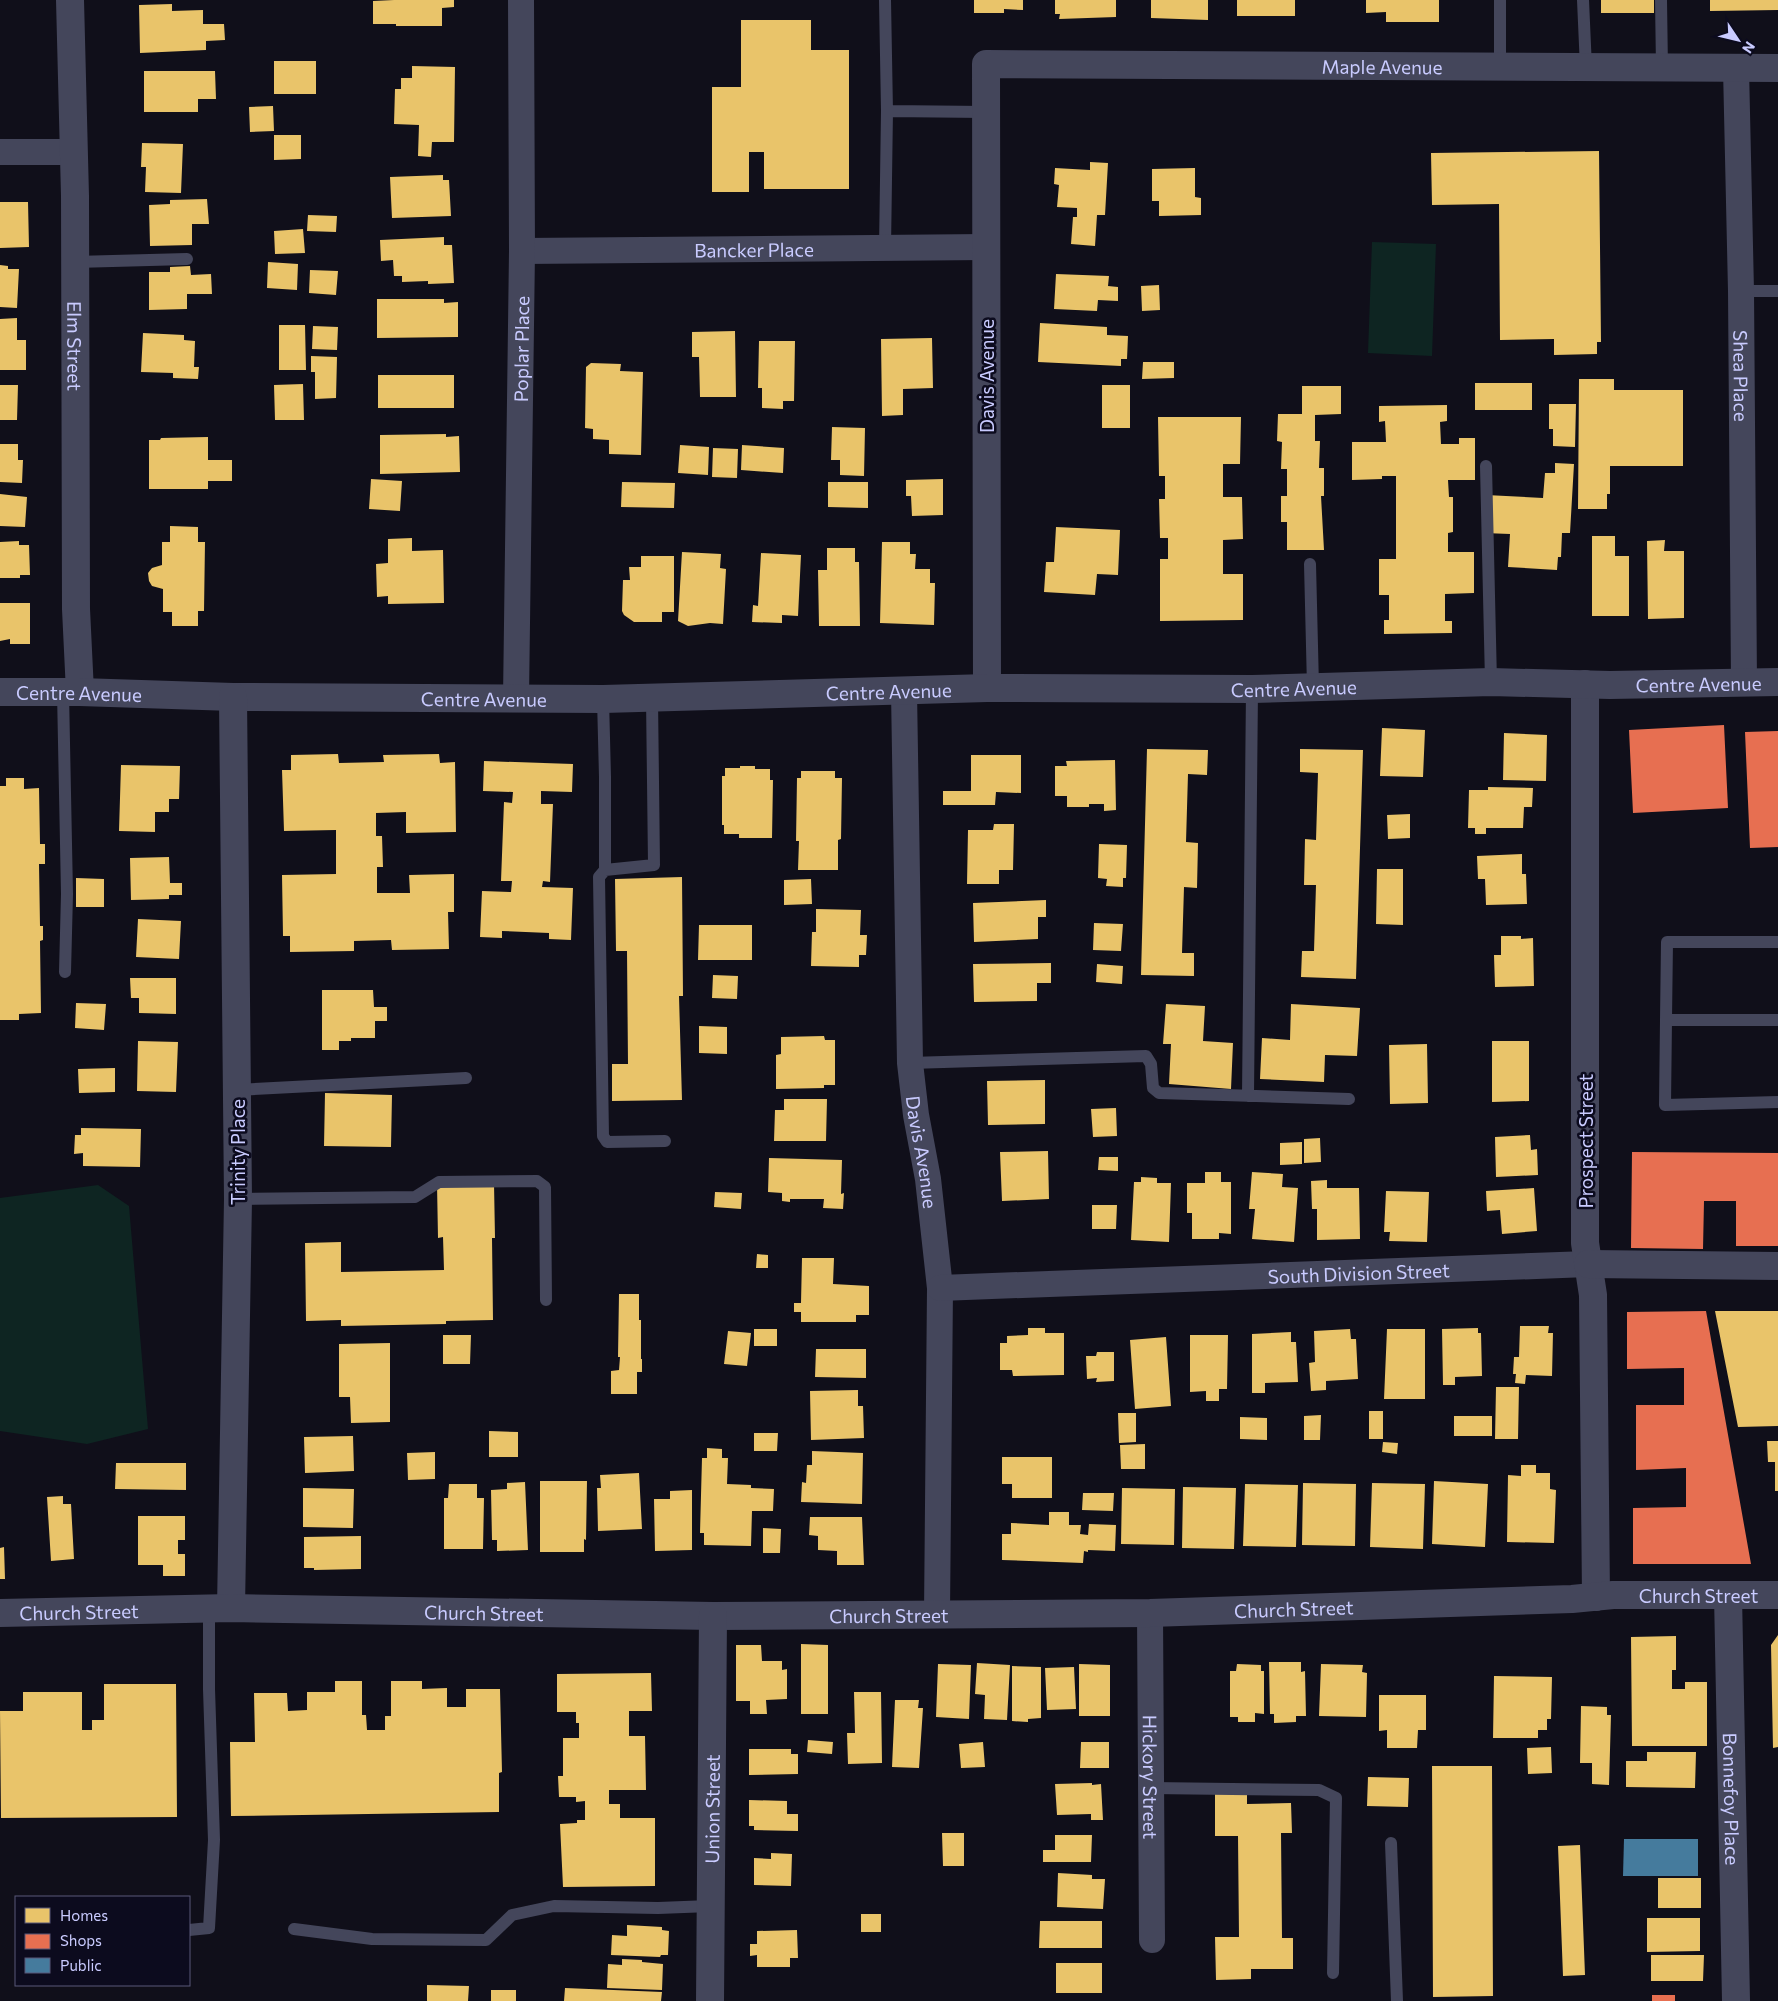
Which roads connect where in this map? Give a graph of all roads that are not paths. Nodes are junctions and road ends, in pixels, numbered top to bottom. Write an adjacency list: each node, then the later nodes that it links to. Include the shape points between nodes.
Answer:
1 (70, 0): 16 (street, Elm Street)
2 (521, 0): 19 (street, Poplar Place)
3 (885, 0): 13 (lane)
4 (1500, 0): 8 (lane)
5 (1583, 0): 9 (lane)
6 (1661, 0): 10 (lane)
7 (986, 64): 8 (street, Maple Avenue); 14 (street, Davis Avenue)
8 (1500, 68): 9 (street, Maple Avenue)
9 (1586, 68): 10 (street, Maple Avenue)
10 (1662, 68): 11 (street, Maple Avenue)
11 (1736, 68): 12 (street, Maple Avenue); 22 (street, Shea Place)
12 (1778, 68)
13 (887, 111): 14 (lane); 18 (lane)
14 (986, 112): 17 (street, Davis Avenue)
15 (0, 152): 16 (street)
16 (74, 152): 21 (street, Elm Street)
17 (986, 247): 18 (street, Bancker Place); 31 (street, Davis Avenue)
18 (885, 248): 19 (street, Bancker Place)
19 (522, 250): 37 (street, Poplar Place)
20 (188, 260): 21 (lane)
21 (75, 262): 35 (street, Elm Street, via 76,609)
22 (1741, 291): 23 (lane); 28 (street, Shea Place)
23 (1778, 291)
24 (1486, 466): 26 (lane)
25 (1310, 564): 30 (lane)
26 (1491, 682): 29 (street, Centre Avenue); 30 (street, Centre Avenue)
27 (1778, 682): 28 (street, Centre Avenue)
28 (1744, 683): 29 (street, Centre Avenue)
29 (1585, 684): 53 (street, Prospect Street, via 1585,1243)
30 (1313, 687): 32 (street, Centre Avenue)
31 (987, 688): 32 (street, Centre Avenue); 33 (street, Centre Avenue)
32 (1252, 689): 48 (lane)
33 (904, 691): 38 (street, Centre Avenue); 45 (street, Davis Avenue)
34 (0, 692): 35 (street, Centre Avenue)
35 (71, 692): 36 (street, Centre Avenue); 42 (lane)
36 (233, 697): 37 (street, Centre Avenue); 47 (street, Trinity Place)
37 (516, 698): 39 (street, Centre Avenue)
38 (652, 698): 39 (street, Centre Avenue); 40 (lane, via 654,865)
39 (603, 699): 40 (lane)
40 (605, 870): 51 (lane, via 599,877 603,1136 608,1142)
41 (1778, 942): 43 (lane, via 1667,942)
42 (65, 972)
43 (1666, 1020): 44 (lane); 50 (lane, via 1665,1104)
44 (1778, 1020)
45 (910, 1063): 48 (lane, via 1146,1056 1151,1064 1153,1088 1159,1093); 55 (street, Davis Avenue, via 928,1178)
46 (466, 1078): 47 (lane)
47 (237, 1090): 52 (street, Trinity Place)
48 (1248, 1096): 49 (lane)
49 (1349, 1098)
50 (1778, 1102)
51 (665, 1141)
52 (238, 1199): 56 (lane, via 415,1197 440,1182 537,1182 544,1187); 60 (street, Trinity Place)
53 (1588, 1264): 54 (street, South Division Street); 55 (street, South Division Street); 59 (street, Prospect Street, via 1593,1295)
54 (1778, 1266)
55 (940, 1288): 63 (street, Davis Avenue)
56 (546, 1300)
57 (1728, 1595): 58 (street, Church Street); 59 (street, Church Street, via 1613,1595); 74 (street, Bonnefoy Place)
58 (1778, 1595)
59 (1596, 1598): 62 (street, Church Street)
60 (220, 1608): 61 (street, Church Street); 64 (street, Church Street); 68 (lane, via 209,1690 214,1840 209,1928)
61 (0, 1613)
62 (1150, 1613): 63 (street, Church Street); 65 (street, Hickory Street)
63 (937, 1614): 64 (street, Church Street)
64 (713, 1616): 67 (street, Union Street)
65 (1151, 1788): 70 (street, Hickory Street); 71 (lane, via 1319,1790 1336,1798)
66 (1391, 1842): 73 (lane)
67 (710, 1906): 69 (lane, via 554,1906 512,1915 486,1940 372,1939); 72 (street, Union Street)
68 (190, 1930)
69 (294, 1930)
70 (1152, 1940)
71 (1333, 1973)
72 (710, 2001)
73 (1397, 2001)
74 (1736, 2001)

